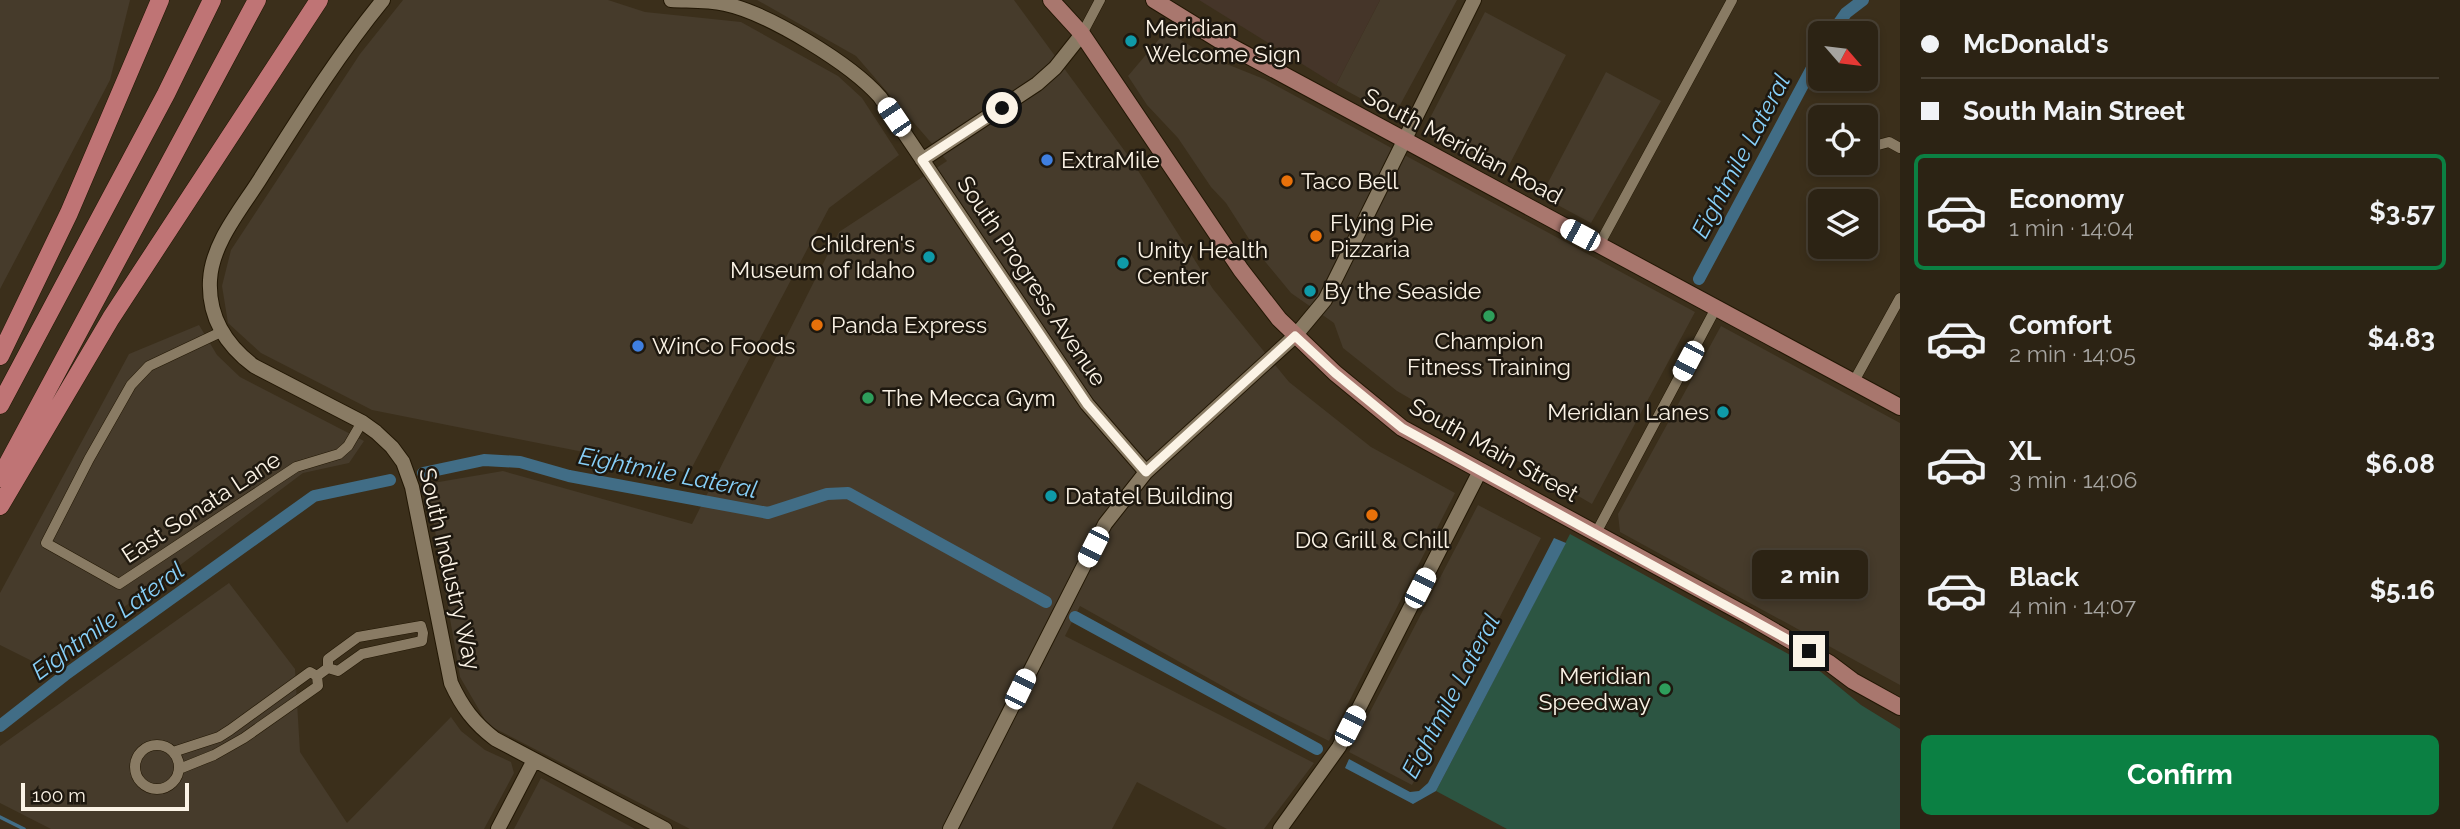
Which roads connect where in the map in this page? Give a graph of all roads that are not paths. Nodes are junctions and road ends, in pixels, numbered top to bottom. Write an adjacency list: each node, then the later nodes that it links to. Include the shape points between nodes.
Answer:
1 (160, 0): 22 (highway, via 69,213)
2 (212, 0): 24 (highway)
3 (257, 0): 29 (highway)
4 (319, 0): 30 (highway, via 111,318)
5 (383, 0): 20 (street, South Industry Way, via 307,104 222,240 210,278)
6 (671, 0): 16 (street, South Progress Avenue, via 738,8 849,67 880,97)
7 (1051, 0): 12 (main road, South Main Street)
8 (1100, 0): 12 (street)
9 (1154, 0): 13 (main road, South Meridian Road)
10 (1474, 0): 13 (street)
11 (1732, 0): 17 (street)
12 (1082, 34): 16 (street, via 1037,84); 21 (main road, South Main Street, via 1241,270)
13 (1405, 140): 17 (main road, South Meridian Road); 21 (street, via 1325,300)
14 (1878, 145): 15 (street, via 1889,142)
15 (1900, 148)
16 (922, 160): 28 (street, South Progress Avenue, via 1087,404)
17 (1599, 245): 19 (main road, South Meridian Road)
18 (1900, 298): 23 (street)
19 (1716, 308): 23 (main road, South Meridian Road); 31 (street)
20 (220, 331): 26 (street, South Industry Way, via 254,366); 26 (street, East Sonata Lane, via 149,366 131,385 46,544 119,583 296,467 339,454)
21 (1295, 336): 27 (main road, South Main Street, via 1402,428); 28 (street)
22 (0, 356)
23 (1853, 383): 25 (main road, South Meridian Road)
24 (0, 405)
25 (1900, 407)
26 (362, 422): 32 (street, South Industry Way, via 392,447 408,473)
27 (1480, 471): 31 (main road, South Main Street); 43 (street, via 1339,747)
28 (1146, 472): 42 (street, via 1105,524)
29 (0, 478)
30 (0, 506)
31 (1596, 533): 36 (main road, South Main Street)
32 (440, 632): 33 (street); 38 (street, South Industry Way, via 461,705 477,726)
33 (423, 633): 34 (street, via 422,641 362,654 338,671); 34 (street, via 421,626 358,637 328,659)
34 (328, 668): 35 (street)
35 (317, 676): 37 (street, via 310,672 219,737); 39 (street, via 318,686 244,738)
36 (1900, 707)
37 (173, 752): 39 (street); 39 (street, via 156,745 144,749 135,761 136,775 145,786 160,789 173,782)
38 (534, 760): 40 (street); 41 (street, South Industry Way)
39 (179, 769)
40 (498, 829)
41 (665, 829)
42 (950, 829)
43 (1280, 829)

